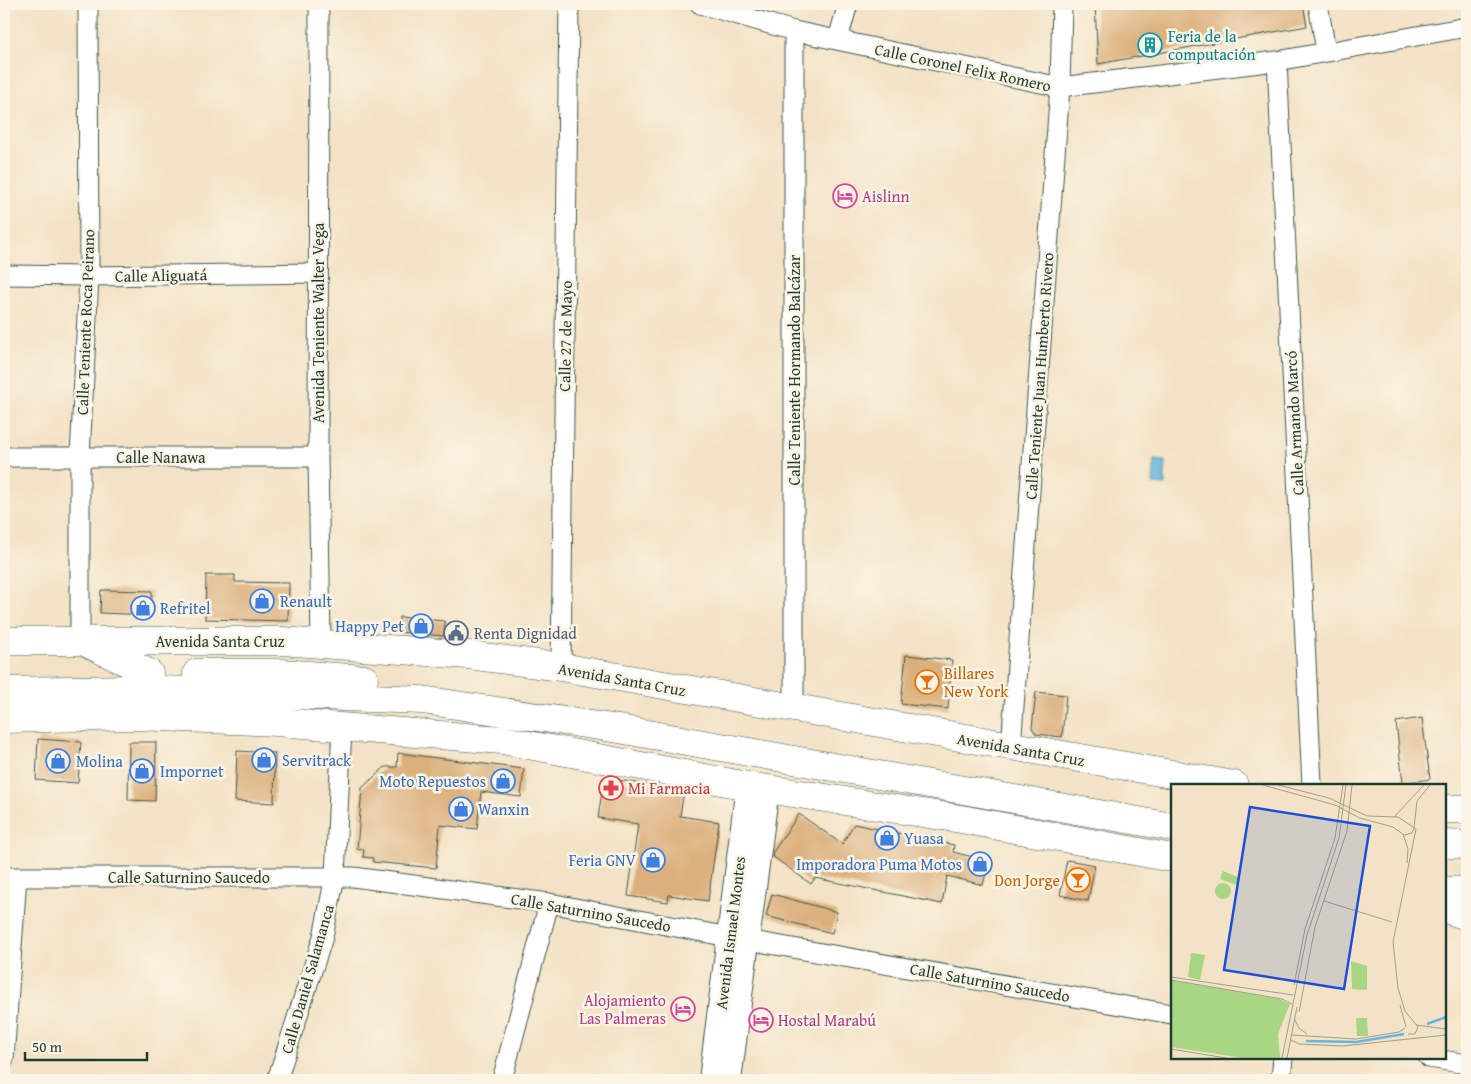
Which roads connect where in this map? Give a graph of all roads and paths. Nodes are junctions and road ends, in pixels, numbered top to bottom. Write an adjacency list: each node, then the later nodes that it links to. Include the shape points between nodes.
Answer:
1 (88, 4): 16 (street, Calle Teniente Roca Peirano)
2 (319, 4): 14 (street, Avenida Teniente Walter Vega)
3 (569, 4): 23 (street, Calle 27 de Mayo)
4 (700, 4): 9 (street, Calle Coronel Felix Romero)
5 (848, 4): 10 (street)
6 (1062, 4): 13 (street, Calle Teniente Juan Humberto Rivero)
7 (1318, 4): 11 (street)
8 (1467, 26): 11 (street, Calle Coronel Felix Romero)
9 (794, 31): 10 (street, Calle Coronel Felix Romero); 28 (street, Calle Teniente Hormando Balcázar)
10 (838, 40): 13 (street, Calle Coronel Felix Romero)
11 (1326, 52): 12 (street, Calle Coronel Felix Romero)
12 (1277, 61): 13 (street, Calle Coronel Felix Romero); 34 (street, Calle Armando Marcó)
13 (1060, 87): 32 (street, Calle Teniente Juan Humberto Rivero)
14 (318, 272): 16 (street, Calle Aliguatá); 19 (street, Avenida Teniente Walter Vega)
15 (4, 274): 16 (street, Calle Aliguatá)
16 (88, 276): 18 (street, Calle Teniente Roca Peirano)
17 (4, 456): 18 (street, Calle Nanawa)
18 (80, 457): 19 (street, Calle Nanawa); 20 (street, Calle Teniente Roca Peirano)
19 (318, 457): 22 (street, Avenida Teniente Walter Vega)
20 (80, 640): 21 (main road, Avenida Santa Cruz); 22 (main road, Avenida Santa Cruz); 25 (main road)
21 (4, 641)
22 (320, 642): 23 (main road, Avenida Santa Cruz)
23 (561, 667): 28 (main road, Avenida Santa Cruz)
24 (4, 672): 25 (main road, Avenida Santa Cruz)
25 (149, 673): 36 (main road, Avenida Santa Cruz, via 281,673 425,684 546,700)
26 (34, 690): 27 (main road); 29 (main road); 39 (main road, via 155,690 422,700 619,729)
27 (4, 691)
28 (794, 709): 32 (main road, Avenida Santa Cruz)
29 (136, 716): 30 (main road); 31 (main road)
30 (4, 719)
31 (342, 727): 35 (main road, via 502,740); 45 (street, Calle Daniel Salamanca)
32 (1012, 747): 33 (main road, Avenida Santa Cruz)
33 (1228, 784)
34 (1312, 784)
35 (757, 787): 42 (main road); 52 (street, Avenida Ismael Montes)
36 (1171, 809)
37 (1446, 809): 38 (main road)
38 (1467, 809)
39 (1171, 827)
40 (1446, 844): 41 (main road)
41 (1467, 845)
42 (1171, 858)
43 (1446, 860): 44 (main road)
44 (1467, 861)
45 (335, 876): 46 (street, Calle Saturnino Saucedo); 49 (street, Calle Saturnino Saucedo); 58 (street, Calle Daniel Salamanca, via 323,937)
46 (10, 877): 54 (street)
47 (1446, 891): 48 (main road)
48 (1467, 891)
49 (549, 903): 52 (street, Calle Saturnino Saucedo); 59 (street)
50 (1446, 909): 51 (main road)
51 (1467, 916)
52 (738, 939): 53 (street, Calle Saturnino Saucedo); 60 (street, Avenida Ismael Montes); 61 (street, Avenida Ismael Montes)
53 (1171, 1014)
54 (4, 1059)
55 (1283, 1059): 62 (street)
56 (1435, 1059): 57 (street)
57 (1467, 1064)
58 (277, 1080)
59 (502, 1080)
60 (711, 1080)
61 (729, 1080)
62 (1281, 1080)

